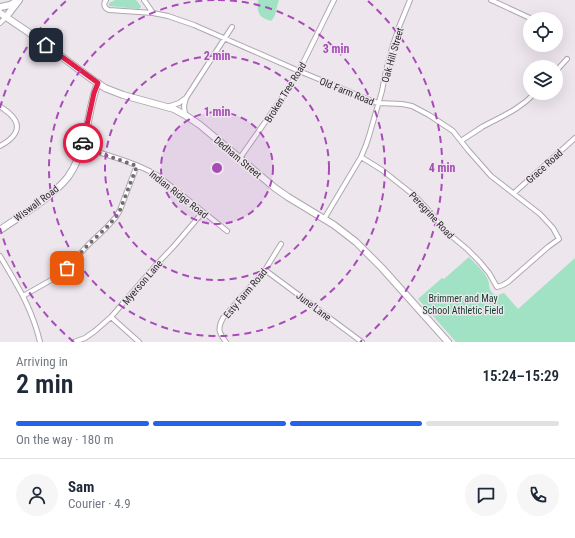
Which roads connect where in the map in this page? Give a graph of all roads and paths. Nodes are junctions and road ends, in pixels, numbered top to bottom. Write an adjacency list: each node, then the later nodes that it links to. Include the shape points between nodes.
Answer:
1 (19, 0): 7 (street); 11 (street)
2 (106, 0): 9 (street, Old Farm Road, via 104,6 109,10)
3 (144, 0): 9 (street)
4 (334, 0): 17 (street, Broken Tree Road)
5 (410, 0): 21 (street, Oak Hill Street, via 392,48)
6 (491, 0): 10 (street)
7 (0, 7)
8 (0, 13): 11 (street, Dedham Street)
9 (153, 13): 14 (street, Old Farm Road, via 194,25)
10 (523, 15)
11 (6, 17): 12 (street); 18 (street, Dedham Street)
12 (0, 23)
13 (232, 27): 14 (street)
14 (225, 38): 17 (street, Old Farm Road); 19 (street)
15 (567, 59): 16 (street)
16 (563, 63)
17 (299, 71): 21 (street, Old Farm Road); 29 (street, Broken Tree Road)
18 (98, 83): 23 (street, Dedham Street, via 123,95); 28 (street, Wiswall Road)
19 (186, 98): 23 (street); 24 (street)
20 (527, 100): 26 (street)
21 (378, 103): 26 (street, Old Farm Road, via 412,106 448,127); 30 (street, Oak Hill Street, via 370,136)
22 (0, 106): 27 (street, via 14,118 16,127 14,135)
23 (167, 107): 24 (street, Dedham Street)
24 (185, 115): 29 (street, Dedham Street)
25 (575, 138): 32 (street, Grace Road)
26 (461, 141): 32 (street, Old Farm Road, via 491,176)
27 (0, 146)
28 (82, 147): 31 (street, Indian Ridge Road); 35 (street, Wiswall Road, via 67,178 51,194)
29 (240, 158): 34 (street, Dedham Street, via 282,193)
30 (361, 158): 34 (street, Oak Hill Street); 38 (street, Peregrine Road, via 382,170 416,197 443,229 479,261 497,287 508,282)
31 (137, 166): 33 (street, Indian Ridge Road, via 157,175); 41 (street, via 116,217 60,275)
32 (514, 193): 38 (street, Old Farm Road, via 535,209 553,228 559,239)
33 (203, 212): 36 (street, Indian Ridge Road); 42 (street, Myerson Lane)
34 (324, 219): 43 (street, Dedham Street, via 344,232 372,257)
35 (0, 230)
36 (226, 231)
37 (281, 244): 40 (street, Esty Farm Road)
38 (548, 247)
39 (0, 256): 41 (street)
40 (265, 270): 47 (street, Esty Farm Road, via 223,318 220,325 221,335); 48 (street, June Lane)
41 (23, 296): 44 (street)
42 (111, 317): 45 (street, Myerson Lane, via 85,338); 46 (street)
43 (445, 341)
44 (40, 342)
45 (74, 342)
46 (139, 342)
47 (226, 342)
48 (362, 342)

